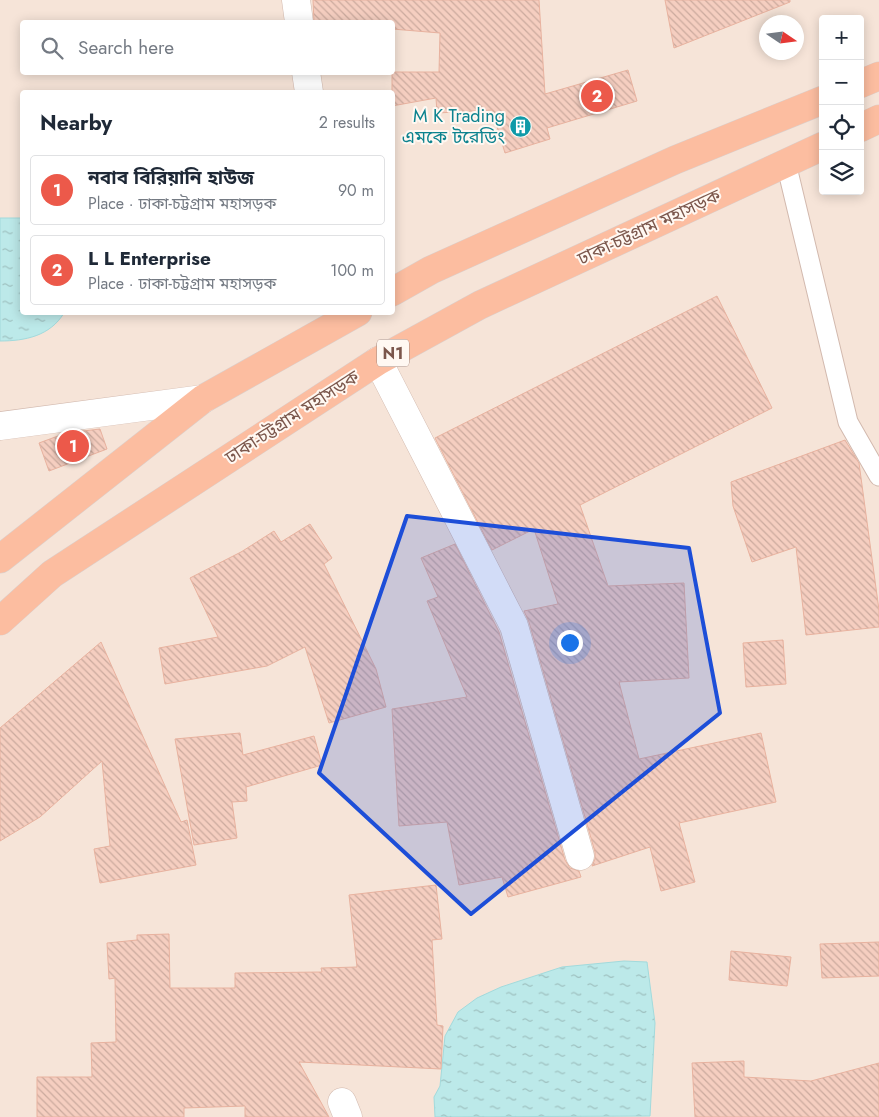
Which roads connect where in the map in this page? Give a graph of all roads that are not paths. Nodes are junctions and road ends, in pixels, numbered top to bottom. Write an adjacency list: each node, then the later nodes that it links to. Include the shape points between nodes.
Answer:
1 (296, 0): 2 (street)
2 (299, 20)
3 (306, 75): 6 (street)
4 (879, 76): 5 (highway)
5 (864, 82)
6 (309, 90)
7 (819, 102): 12 (highway, via 666,164 431,270)
8 (879, 119): 9 (highway)
9 (864, 126)
10 (819, 148): 11 (highway, ঢাকা-চট্টগ্রাম মহাসড়ক / N1)
11 (786, 163): 14 (highway, ঢাকা-চট্টগ্রাম মহাসড়ক / N1, via 480,305); 17 (lane, via 848,422)
12 (395, 290)
13 (347, 315): 15 (highway)
14 (378, 361): 19 (highway, ঢাকা-চট্টগ্রাম মহাসড়ক / N1, via 52,574); 20 (street, via 514,626)
15 (203, 399): 16 (street); 18 (highway)
16 (0, 426)
17 (879, 476)
18 (0, 559)
19 (0, 621)
20 (580, 856)

